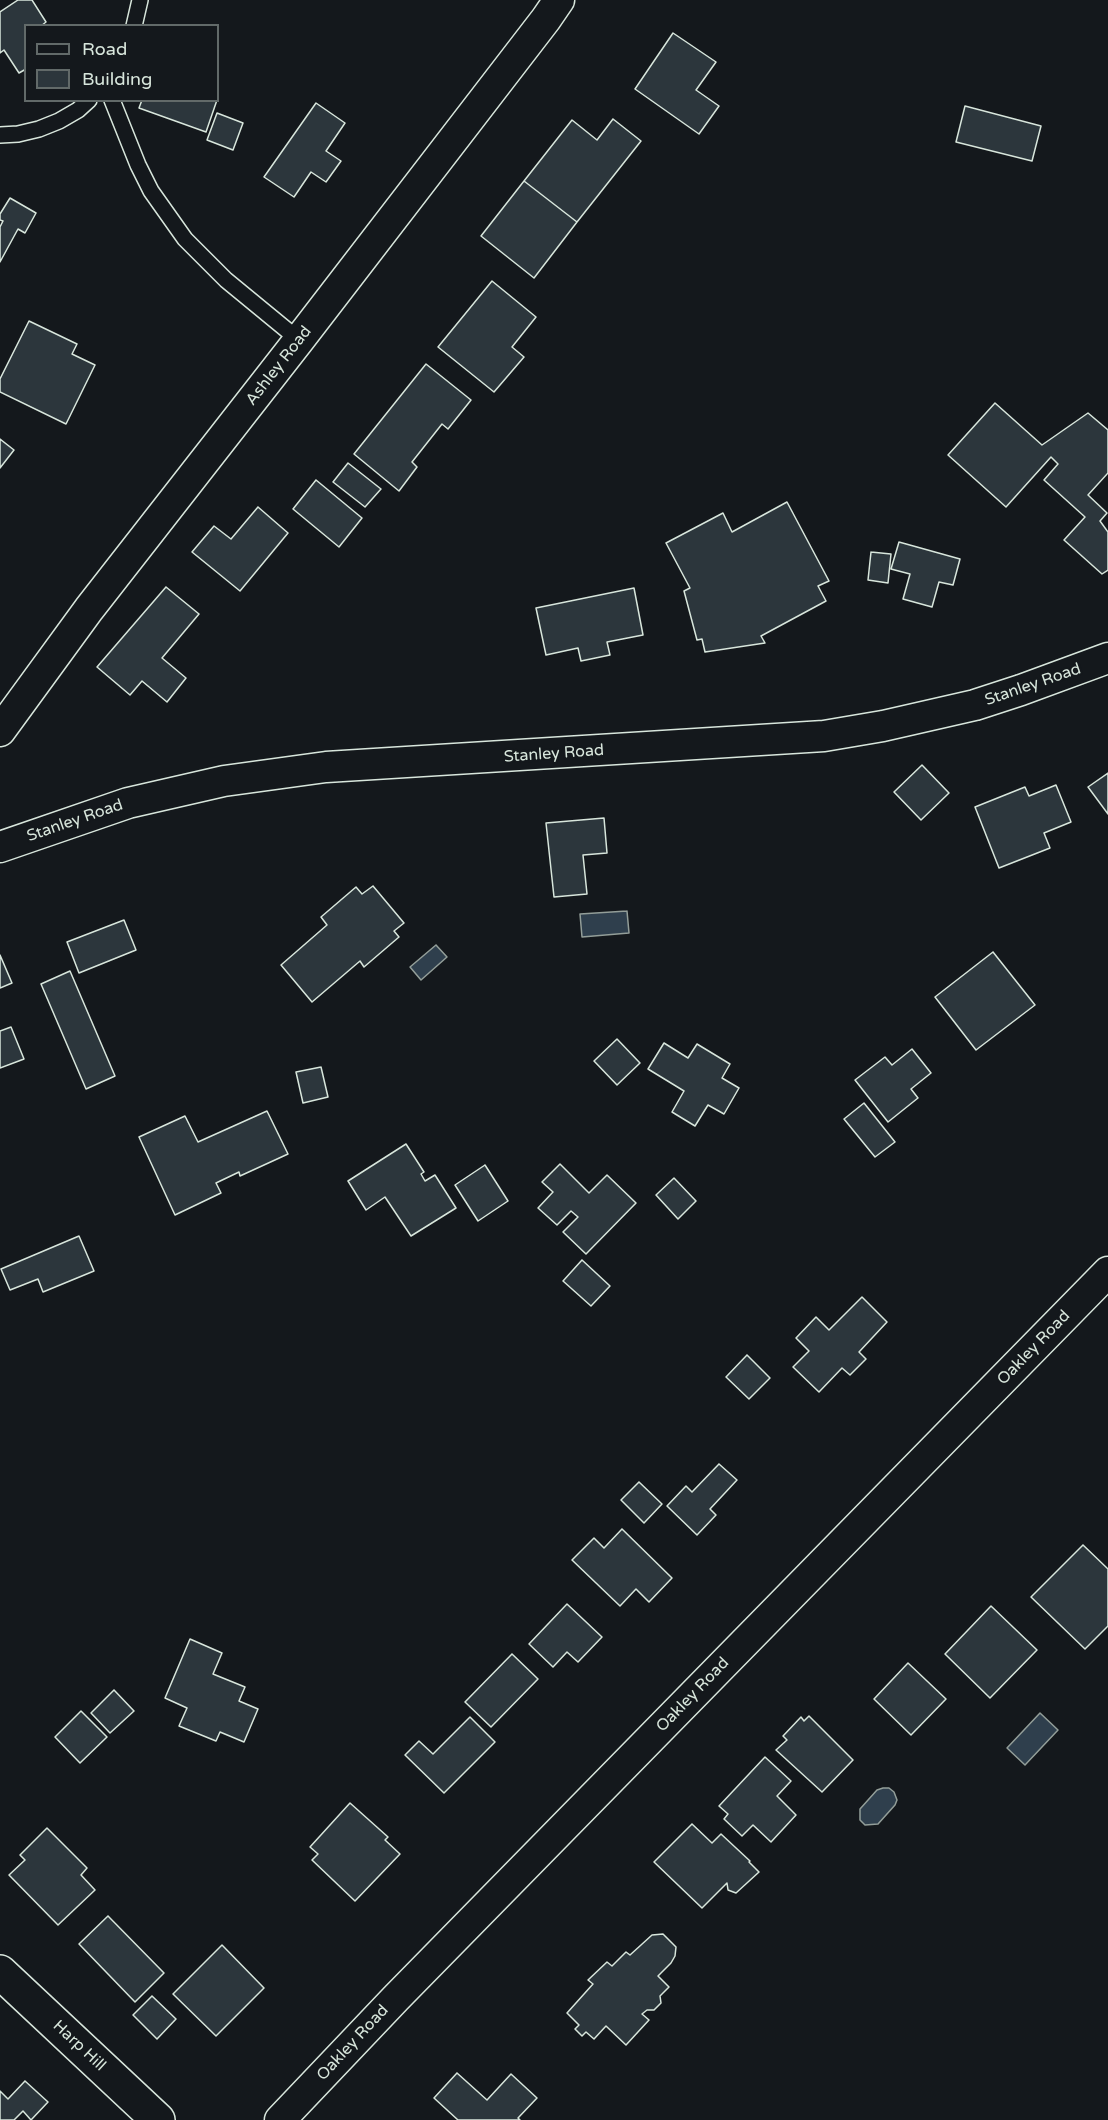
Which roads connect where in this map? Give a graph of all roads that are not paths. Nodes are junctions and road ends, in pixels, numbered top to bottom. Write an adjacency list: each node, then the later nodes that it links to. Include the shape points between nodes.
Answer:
1 (140, 0): 3 (lane)
2 (559, 0): 7 (street, Ashley Road)
3 (134, 24)
4 (86, 102): 6 (lane, via 39,129)
5 (113, 102): 7 (lane, via 151,191 185,239 226,280)
6 (0, 135)
7 (299, 340): 9 (street, Ashley Road, via 89,609)
8 (1108, 658): 10 (street, Stanley Road, via 975,705 883,726 824,736 326,767 224,781 128,803)
9 (0, 731)
10 (0, 847)
11 (1108, 1272): 14 (street, Oakley Road)
12 (0, 1972): 13 (street, Harp Hill)
13 (158, 2120)
14 (280, 2120)

